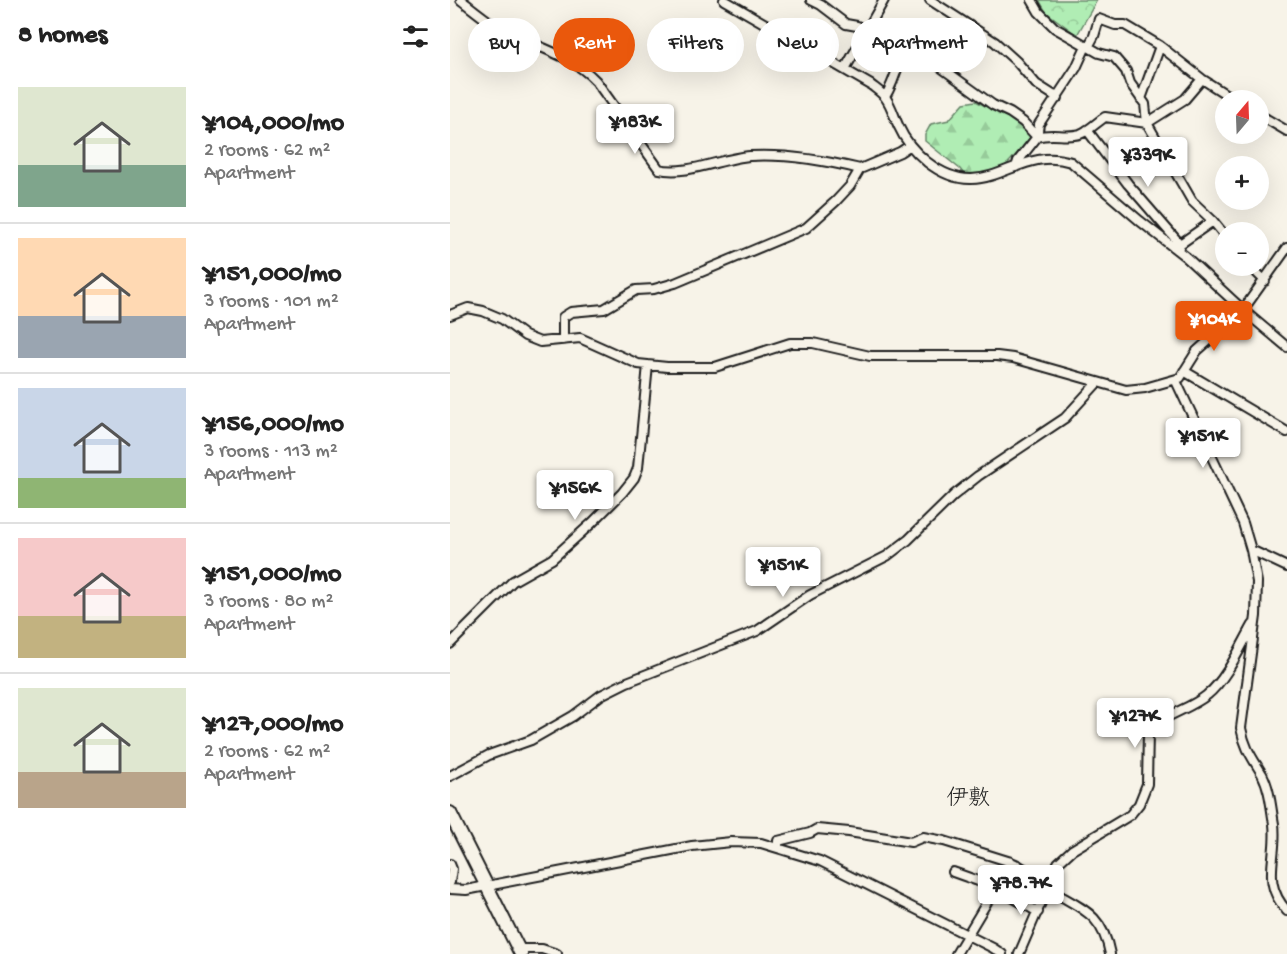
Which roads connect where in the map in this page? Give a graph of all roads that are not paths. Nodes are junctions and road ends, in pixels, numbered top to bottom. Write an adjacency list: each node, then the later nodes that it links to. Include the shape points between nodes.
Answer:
1 (460, 0): 27 (street, via 513,35 586,70 659,169 670,172 753,156)
2 (724, 0): 12 (street)
3 (811, 0): 8 (street)
4 (884, 0): 7 (street)
5 (930, 0): 18 (street, via 995,42 1036,84)
6 (1032, 0): 10 (street, via 1055,28)
7 (874, 18)
8 (851, 25)
9 (1160, 46): 10 (street, via 1125,25 1098,20); 15 (street); 19 (street)
10 (1087, 47): 18 (street); 19 (street, via 1114,57)
11 (851, 58): 12 (street)
12 (845, 69): 17 (street)
13 (895, 72): 17 (street)
14 (948, 72): 24 (street, via 1023,122)
15 (1202, 79): 16 (street); 21 (street, via 1185,99)
16 (1219, 90)
17 (885, 97): 25 (street)
18 (1058, 98): 24 (street, via 1039,124)
19 (1141, 99): 21 (street)
20 (1269, 120): 23 (street)
21 (1147, 123): 22 (street, via 1105,117); 28 (street, via 1192,201)
22 (1087, 130): 24 (street); 30 (street)
23 (1287, 131)
24 (1037, 137): 26 (street)
25 (909, 146): 26 (street, via 940,171 967,180 980,180); 27 (street)
26 (1016, 167): 30 (street, via 1050,158 1071,162 1140,221)
27 (860, 169): 36 (street, via 850,186 806,228 675,283 636,290 604,309 568,313 563,317)
28 (1213, 221): 29 (street); 30 (street)
29 (1215, 223)
30 (1179, 247): 34 (street)
31 (1287, 248): 33 (street)
32 (1260, 276): 33 (street)
33 (1265, 281): 34 (street)
34 (1243, 310): 37 (street); 39 (street, via 1197,351)
35 (450, 315): 36 (street, via 468,308 483,310 540,342)
36 (563, 340): 38 (street, via 580,338 619,357)
37 (1287, 347)
38 (648, 365): 41 (street, via 715,367 790,343 813,343 870,356 1005,357); 46 (street, via 634,478 592,523 552,559 513,581)
39 (1184, 371): 40 (street); 42 (street)
40 (1176, 381): 41 (street, via 1126,390); 43 (street, via 1243,523)
41 (1097, 383): 47 (street, via 1065,418 978,476 887,556 810,595 757,632 627,682 531,740)
42 (1287, 432)
43 (1251, 550): 44 (street); 45 (street, via 1258,596)
44 (1287, 567)
45 (1254, 624): 56 (street, via 1213,690 1148,732 1147,784 1139,804 1130,814 1072,850 1058,863); 58 (street, via 1241,728 1244,743 1267,788 1274,828 1271,878 1276,900)
46 (450, 644)
47 (450, 776)
48 (450, 813): 54 (highway)
49 (778, 847): 50 (street, via 778,841 817,829 911,842 923,837); 54 (street, via 712,843); 60 (street, via 820,861)
50 (1011, 862): 55 (street); 56 (street)
51 (450, 864): 53 (street)
52 (953, 872): 55 (street)
53 (450, 882)
54 (486, 887): 57 (street); 61 (highway)
55 (995, 888): 59 (street); 60 (street)
56 (1047, 888): 59 (street); 66 (street, via 1099,922)
57 (450, 889)
58 (1287, 911)
59 (1038, 912): 65 (street)
60 (968, 935): 63 (street); 64 (street)
61 (519, 951): 62 (street, via 542,949)
62 (557, 954)
63 (956, 954)
64 (1002, 954)
65 (1019, 954)
66 (1110, 954)

